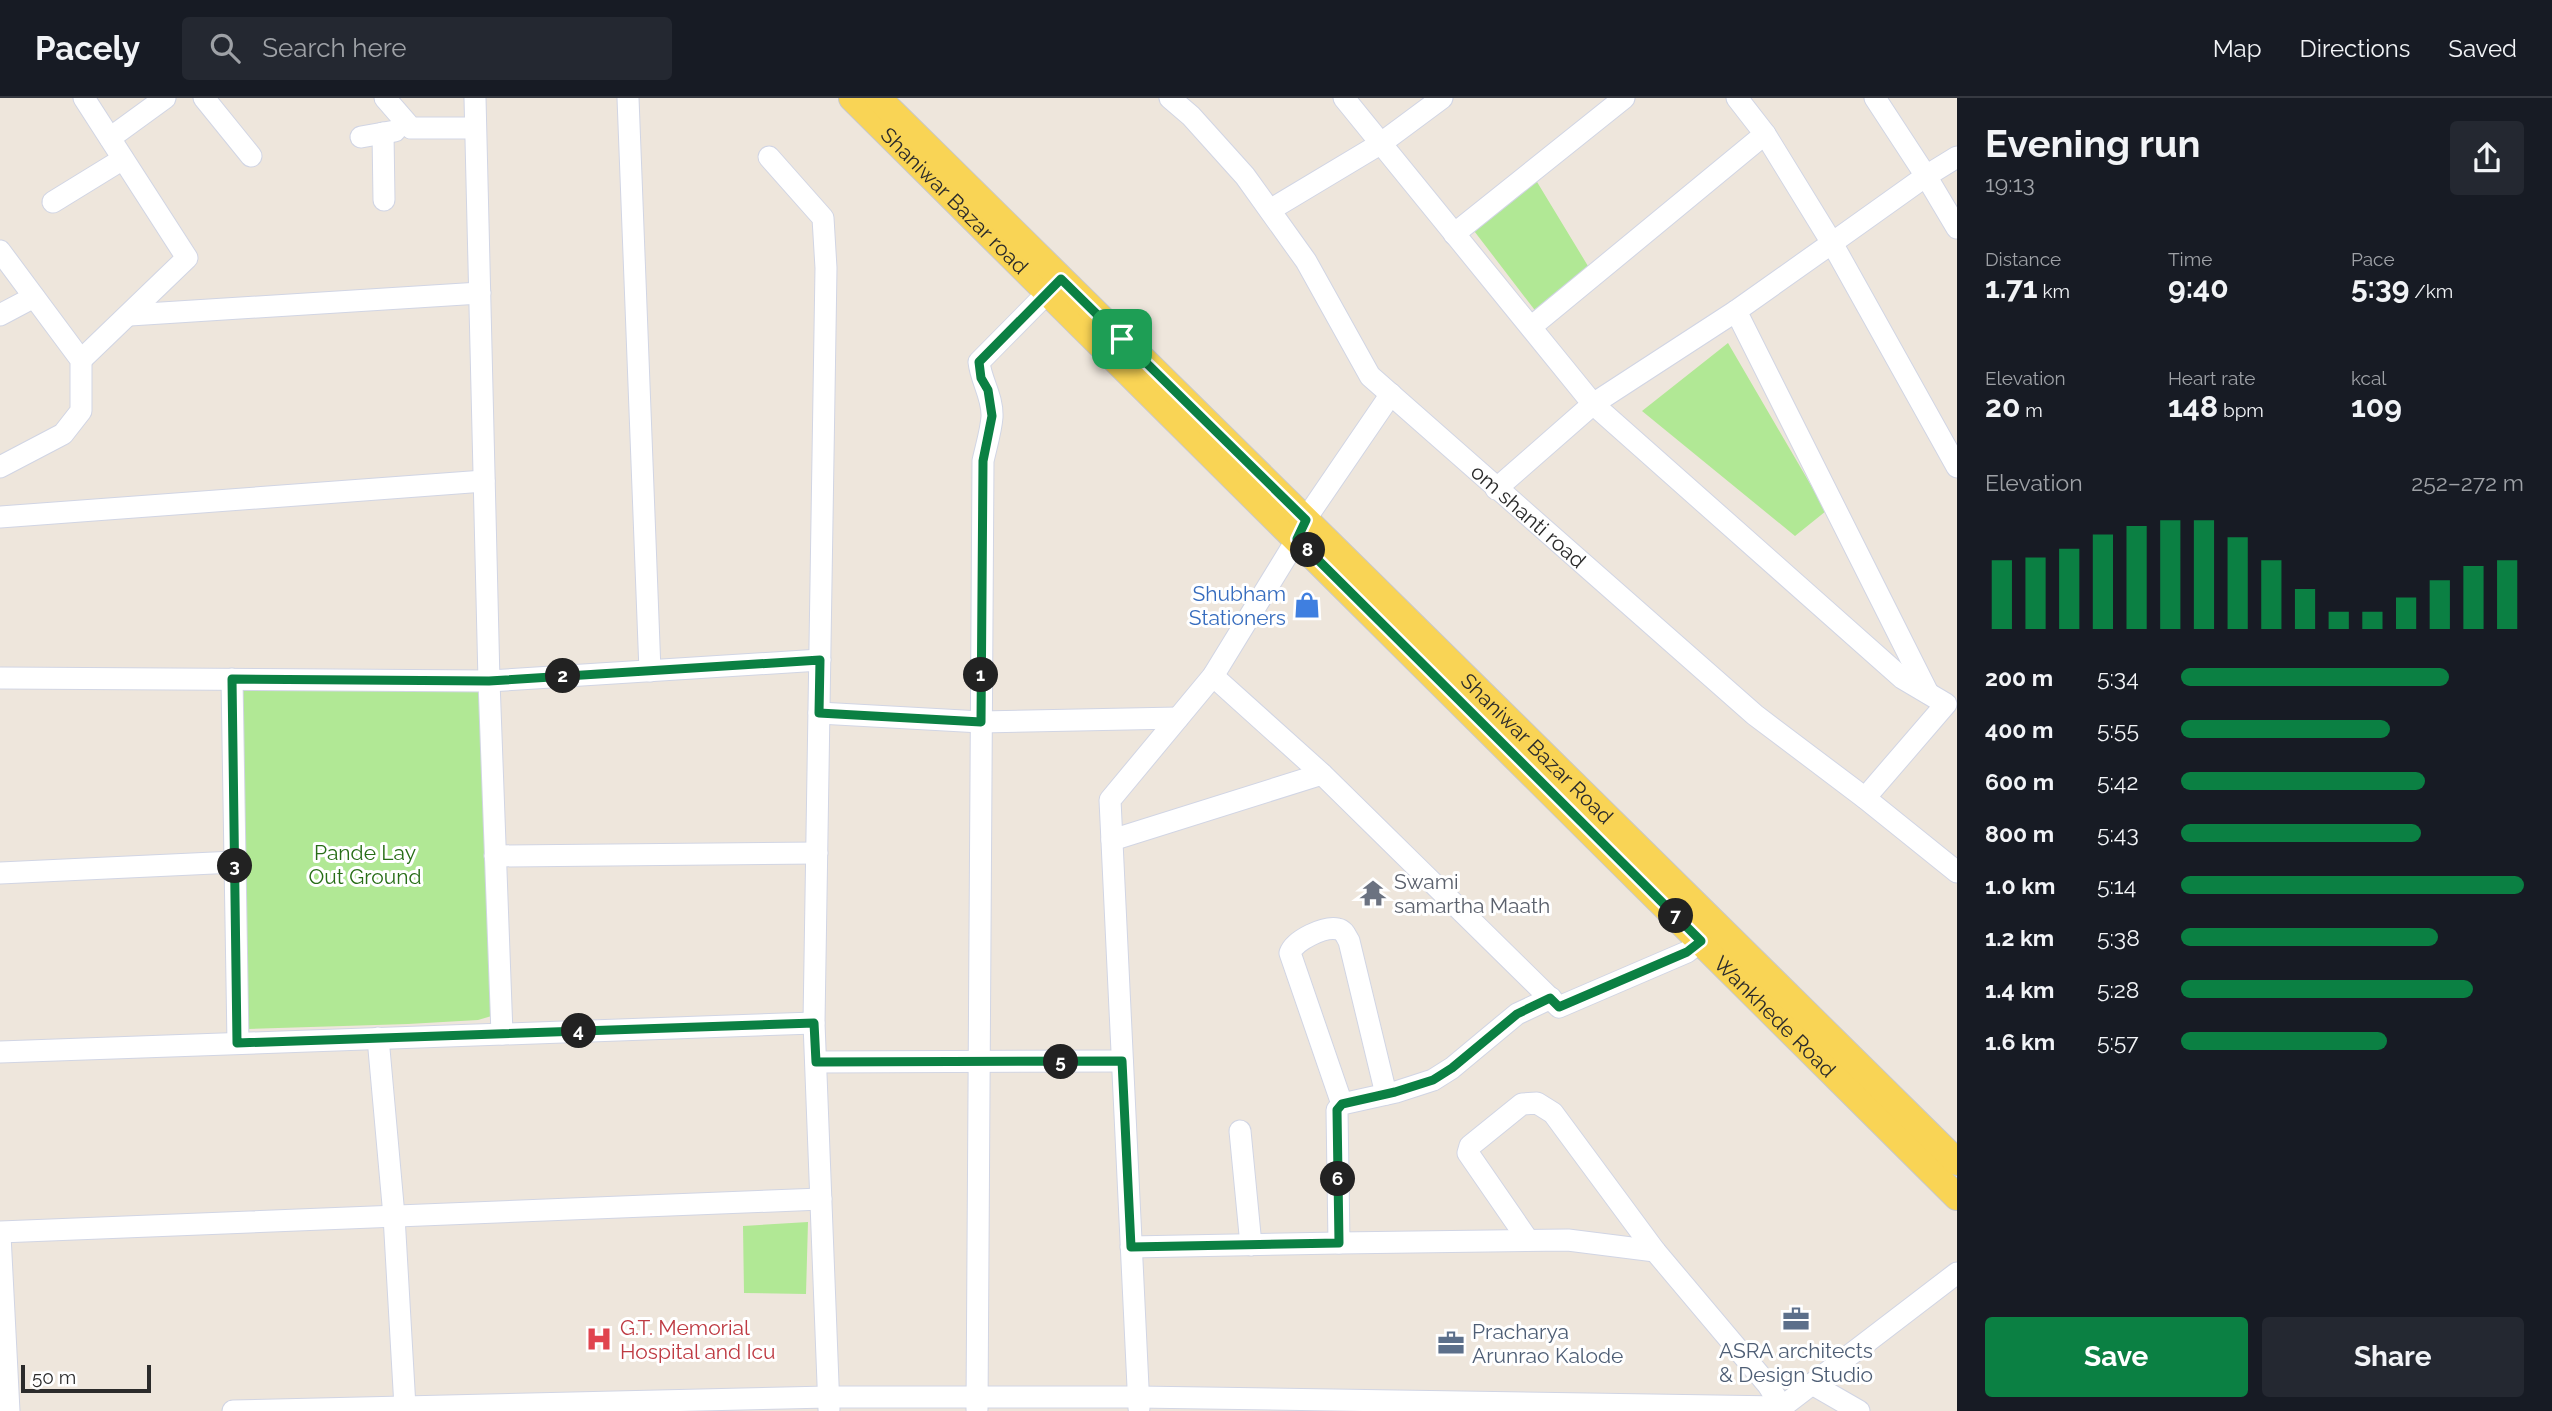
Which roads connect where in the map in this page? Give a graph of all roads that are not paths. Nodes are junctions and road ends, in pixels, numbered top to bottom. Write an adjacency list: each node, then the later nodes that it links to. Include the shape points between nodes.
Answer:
1 (84, 98): 20 (street)
2 (165, 98): 20 (street)
3 (204, 98): 22 (street)
4 (385, 98): 15 (street)
5 (475, 98): 16 (street)
6 (628, 98): 51 (street)
7 (852, 98): 34 (main road, Shaniwar Bazar road)
8 (878, 98): 34 (main road, Shaniwar Bazar Road)
9 (1170, 98): 29 (street, om shanti road, via 1245,176)
10 (1344, 98): 21 (street)
11 (1442, 98): 21 (street)
12 (1624, 98): 31 (street)
13 (1737, 98): 18 (street)
14 (1875, 98): 26 (street)
15 (411, 128): 16 (street); 17 (street)
16 (475, 128): 35 (street)
17 (383, 133): 19 (street); 27 (street)
18 (1765, 134): 32 (street); 40 (street)
19 (362, 137)
20 (110, 138): 25 (street)
21 (1380, 144): 29 (street); 31 (street)
22 (251, 156)
23 (769, 157): 50 (street, via 822,218 826,268)
24 (1957, 157): 26 (street)
25 (123, 159): 28 (street); 39 (street, via 187,258)
26 (1926, 176): 30 (street); 32 (street)
27 (384, 200)
28 (53, 202)
29 (1270, 210): 42 (street, om shanti road, via 1306,261 1370,376)
30 (1957, 228)
31 (1454, 234): 40 (street)
32 (1832, 243): 37 (street); 45 (street)
33 (0, 251): 36 (street)
34 (1054, 286): 49 (main road, Shaniwar Bazar road); 59 (street, via 979,362 992,416 983,461)
35 (480, 293): 39 (street); 46 (street)
36 (34, 297): 38 (street); 41 (street)
37 (1736, 311): 43 (street); 56 (street)
38 (0, 315)
39 (130, 315): 41 (street)
40 (1531, 327): 43 (street)
41 (81, 360): 44 (street, via 81,411 63,434)
42 (1391, 394): 47 (street, om shanti road); 49 (street)
43 (1593, 404): 47 (street); 56 (street, via 1902,678)
44 (0, 467)
45 (1957, 467)
46 (484, 481): 48 (street); 55 (street)
47 (1496, 489): 61 (street, om shanti road, via 1755,715)
48 (0, 517)
49 (1301, 530): 52 (street); 68 (main road, Wankhede Road); 82 (main road, Shaniwar Bazar Road)
50 (820, 660): 51 (street); 57 (street)
51 (650, 671): 55 (street)
52 (1213, 676): 58 (street); 60 (street)
53 (0, 678): 54 (street)
54 (232, 679): 55 (street); 65 (street)
55 (489, 681): 64 (street)
56 (1943, 696): 61 (street)
57 (819, 713): 59 (street); 63 (street)
58 (1178, 718): 59 (street); 62 (street, via 1110,800)
59 (981, 722): 78 (street)
60 (1322, 774): 62 (street); 70 (street)
61 (1865, 798): 66 (street, om shanti road)
62 (1112, 840): 76 (street)
63 (817, 853): 64 (street); 71 (street)
64 (495, 856): 72 (street)
65 (235, 862): 67 (street); 74 (street)
66 (1957, 872)
67 (0, 873)
68 (1701, 941): 70 (street, via 1687,952 1559,1007); 83 (main road, Wankhede Road)
69 (1282, 953): 80 (street)
70 (1550, 998): 79 (street, via 1517,1014 1433,1080)
71 (814, 1023): 72 (street); 77 (street)
72 (502, 1034): 73 (street)
73 (378, 1038): 74 (street); 85 (street)
74 (237, 1043): 75 (street)
75 (0, 1052)
76 (1122, 1061): 78 (street); 90 (street)
77 (816, 1062): 78 (street); 84 (street)
78 (979, 1062): 96 (street)
79 (1386, 1094): 80 (street); 80 (street, via 1349,941 1343,931 1330,929 1300,939 1290,953)
80 (1340, 1107): 88 (street)
81 (1240, 1131): 89 (street)
82 (1957, 1162)
83 (1957, 1197)
84 (821, 1199): 85 (street); 95 (street)
85 (394, 1216): 86 (street); 97 (street)
86 (0, 1234): 99 (street)
87 (1528, 1240): 88 (street); 91 (street); 91 (street, via 1468,1153 1470,1146 1522,1104 1537,1103 1553,1113)
88 (1339, 1243): 89 (street)
89 (1251, 1245): 90 (street)
90 (1131, 1247): 94 (street)
91 (1655, 1251): 98 (street, via 1768,1385)
92 (1957, 1273): 93 (street)
93 (1812, 1384): 98 (street); 104 (street)
94 (1138, 1402): 96 (street); 98 (street); 102 (street)
95 (829, 1403): 96 (street); 97 (street); 101 (street)
96 (977, 1404)
97 (405, 1407): 100 (street)
98 (1781, 1409)
99 (9, 1411)
100 (233, 1411)
101 (790, 1411)
102 (1199, 1411): 103 (street)
103 (1215, 1411)
104 (1859, 1411)

